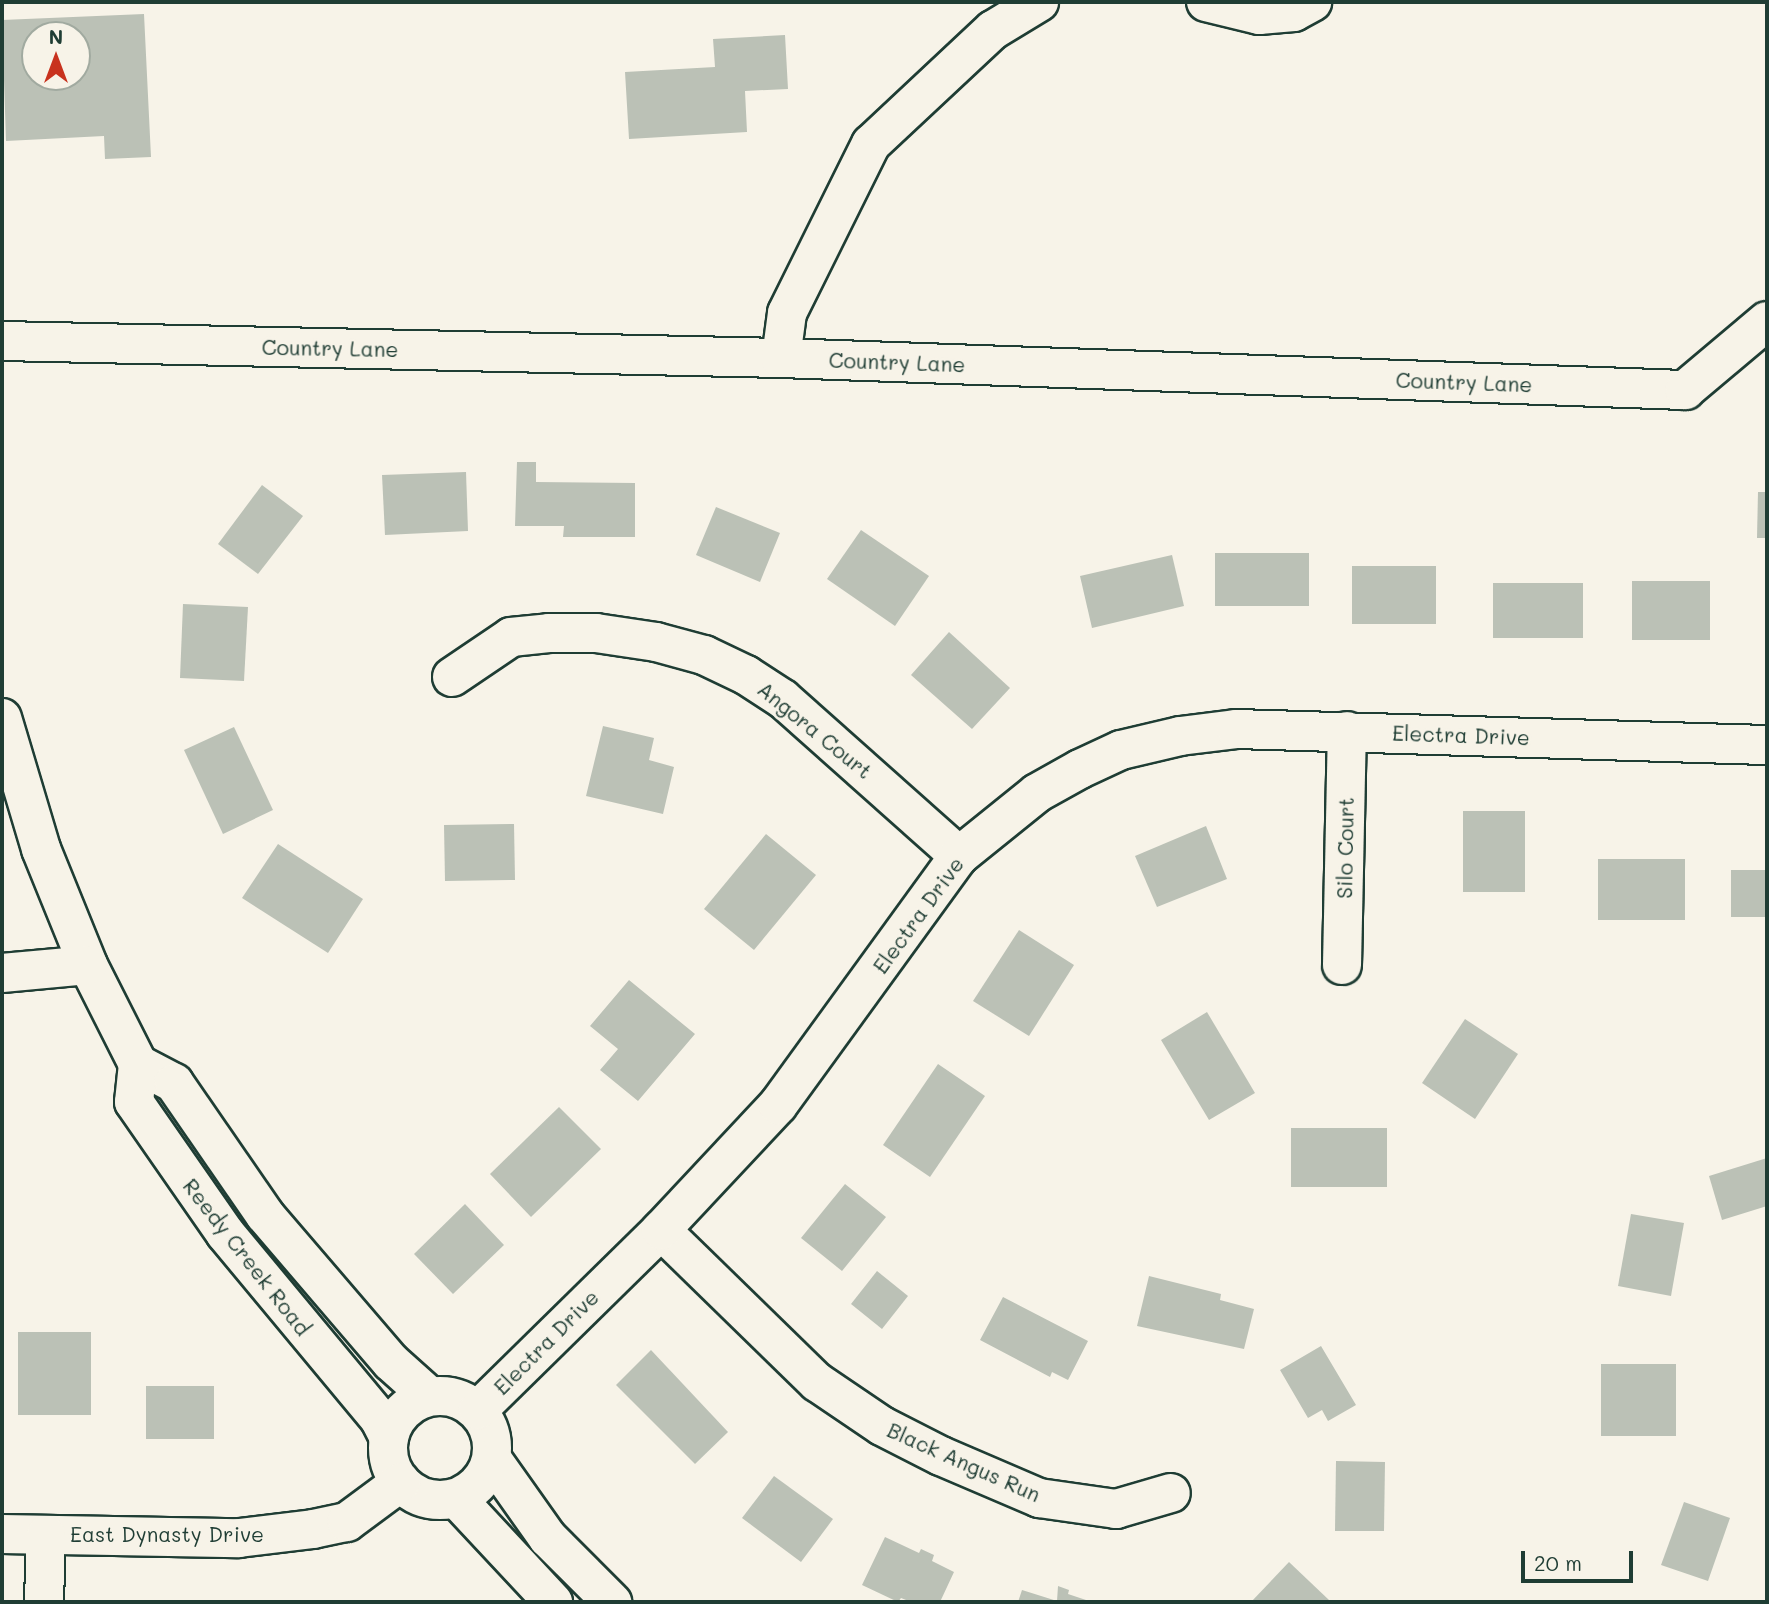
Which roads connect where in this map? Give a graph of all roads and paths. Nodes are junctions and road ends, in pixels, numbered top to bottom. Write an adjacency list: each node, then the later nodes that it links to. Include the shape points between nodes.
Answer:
1 (1039, 2): 6 (street, via 993,30 871,144 787,313)
2 (1206, 2): 3 (street, via 1259,15 1294,12)
3 (1312, 2)
4 (1767, 321): 6 (street, Country Lane, via 1685,390)
5 (2, 341): 6 (street, Country Lane)
6 (781, 358)
7 (452, 677): 11 (street, Angora Court, via 511,637 549,633 596,633 704,655 783,699)
8 (2, 718): 12 (street, via 41,849)
9 (1347, 731): 10 (street, Electra Drive); 11 (street, Electra Drive, via 1236,729 1121,750 1037,793); 13 (street, Silo Court)
10 (1767, 745)
11 (959, 856): 16 (street, Electra Drive, via 778,1105)
12 (88, 965): 14 (street); 15 (street)
13 (1342, 965)
14 (2, 972)
15 (138, 1064): 17 (street, Reedy Creek Road, via 174,1083 265,1215 391,1362); 19 (street, Reedy Creek Road, via 134,1102 157,1138 225,1233 380,1420)
16 (661, 1230): 18 (street, Electra Drive); 22 (street, Black Angus Run, via 817,1382 882,1426 1039,1498 1116,1508)
17 (429, 1396): 18 (street, via 446,1395); 19 (street, via 400,1414)
18 (478, 1410): 20 (street, via 488,1424)
19 (389, 1438): 21 (street, via 390,1462)
20 (492, 1459): 23 (street, via 485,1476); 28 (street, via 548,1538)
21 (401, 1482): 23 (street, via 424,1497); 25 (street, East Dynasty Drive, via 347,1522 313,1529 239,1538)
22 (1171, 1493)
23 (457, 1499): 27 (street)
24 (2, 1534): 25 (street, East Dynasty Drive)
25 (46, 1535): 26 (street)
26 (44, 1602)
27 (553, 1602)
28 (612, 1602)

